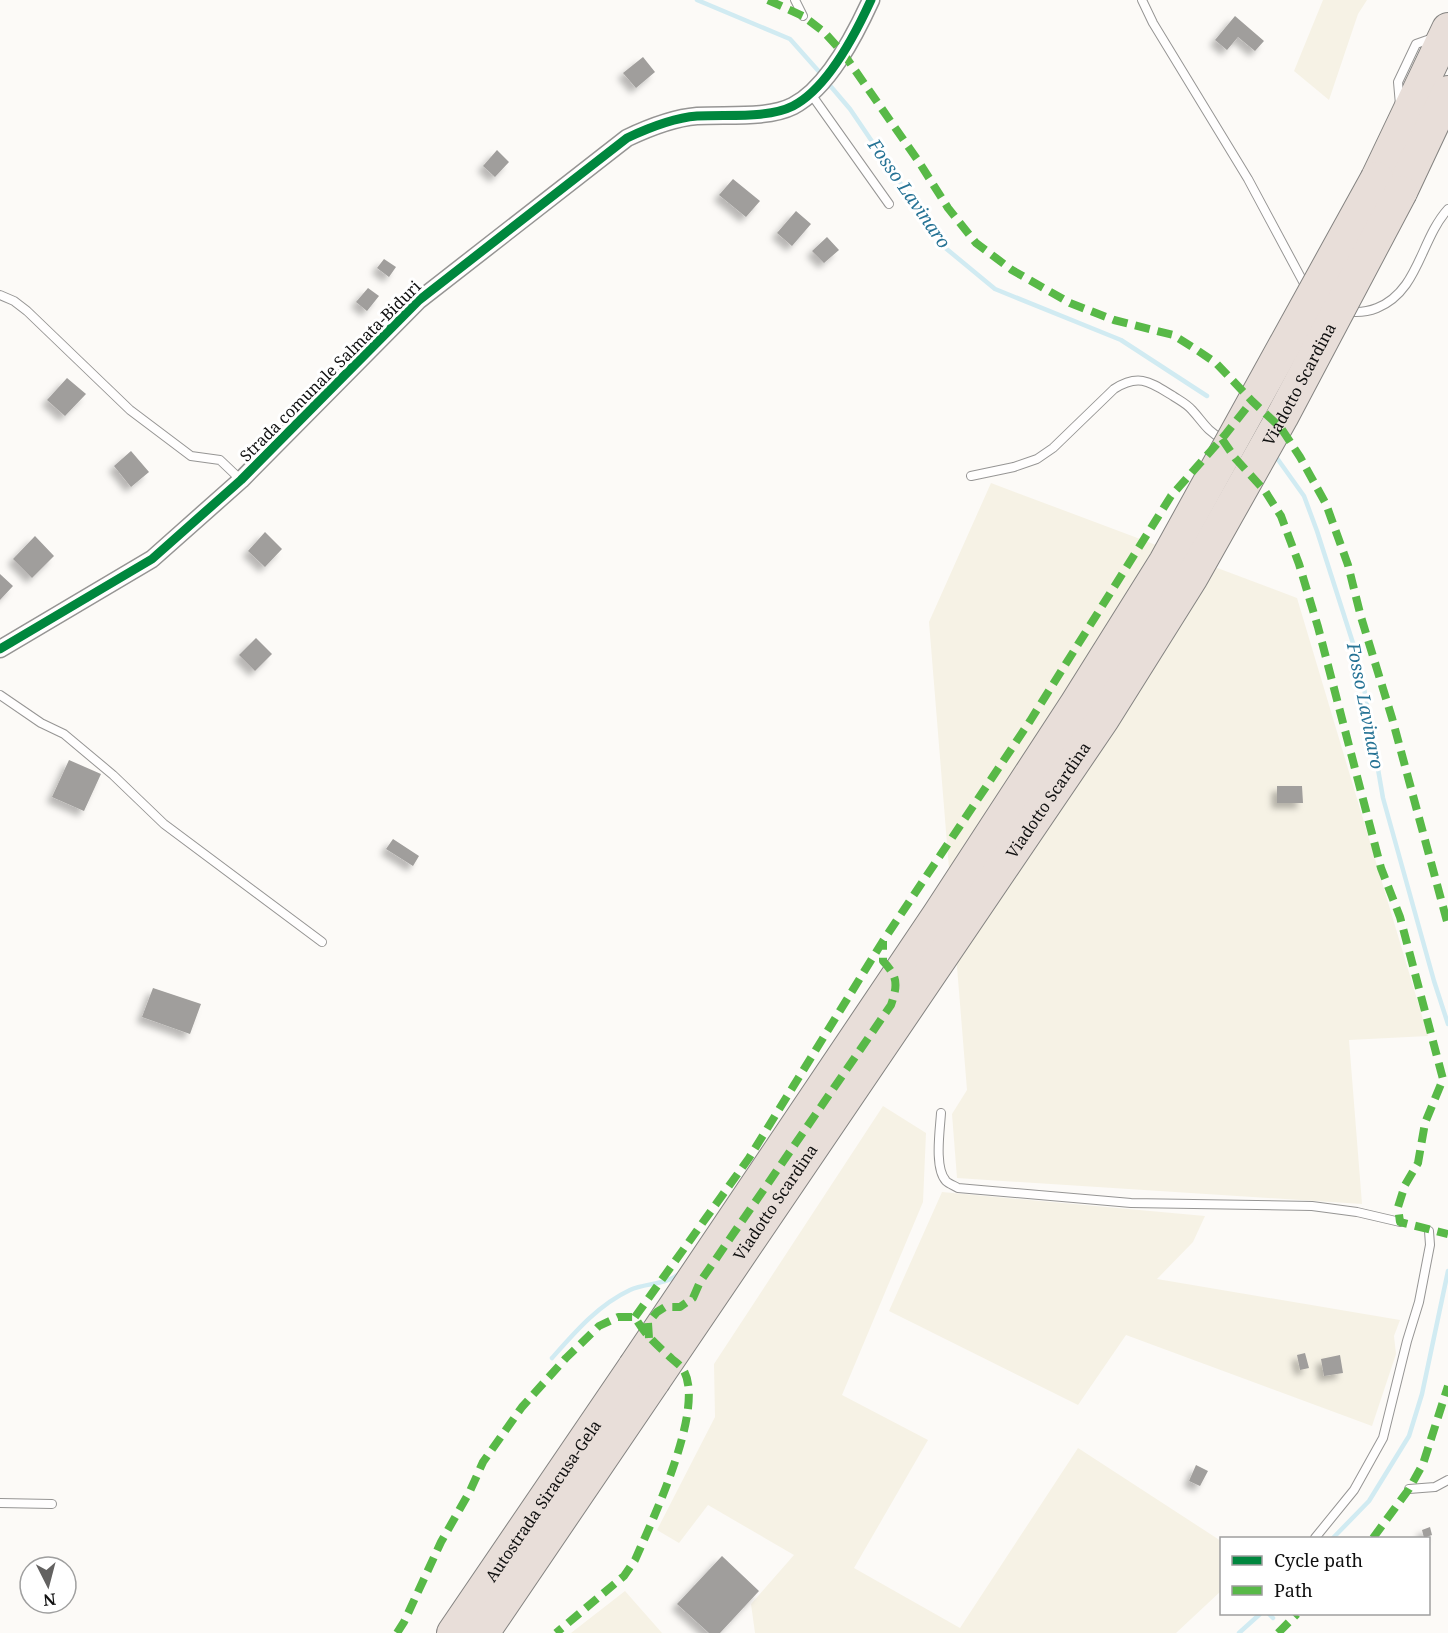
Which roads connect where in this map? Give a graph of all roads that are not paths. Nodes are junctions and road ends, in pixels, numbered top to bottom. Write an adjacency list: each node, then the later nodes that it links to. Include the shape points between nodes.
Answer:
1 (795, 0): 4 (lane)
2 (871, 0): 6 (street, Strada comunale Salmata-Biduri, via 858,30)
3 (1142, 0): 12 (lane, via 1248,179 1299,278)
4 (803, 16)
5 (1447, 32): 8 (highway, via 1402,125)
6 (814, 90): 9 (lane, via 865,173); 16 (street, Strada comunale Salmata-Biduri, via 792,107 772,112 694,116 627,138 418,301)
7 (1447, 95): 8 (highway)
8 (1389, 185): 23 (highway, Viadotto Scardina, bridge, via 1254,467 1192,577 954,941)
9 (889, 204)
10 (1448, 209): 13 (lane, via 1406,288 1371,311 1353,313)
11 (0, 295): 16 (lane, via 27,311 130,410 191,456 220,460)
12 (1317, 298)
13 (1331, 308)
14 (1222, 439): 15 (lane, via 1209,431 1190,407 1149,381 1137,379 1114,389 1037,459)
15 (970, 476)
16 (241, 480): 17 (street, Strada comunale Salmata-Biduri, via 152,559)
17 (0, 649)
18 (0, 695): 19 (lane, via 64,734 164,824)
19 (322, 942)
20 (941, 1113): 21 (lane, via 940,1169 945,1180 958,1188 1131,1203 1312,1206)
21 (1400, 1222)
22 (1429, 1231): 28 (lane, via 1431,1245 1419,1302 1383,1438 1354,1490)
23 (644, 1374): 29 (highway, Autostrada Siracusa-Gela); 30 (highway, Autostrada Siracusa-Gela)
24 (1448, 1480): 25 (lane, via 1435,1487)
25 (1409, 1489)
26 (0, 1503): 27 (lane)
27 (52, 1504)
28 (1317, 1537)
29 (453, 1633)
30 (483, 1633)

